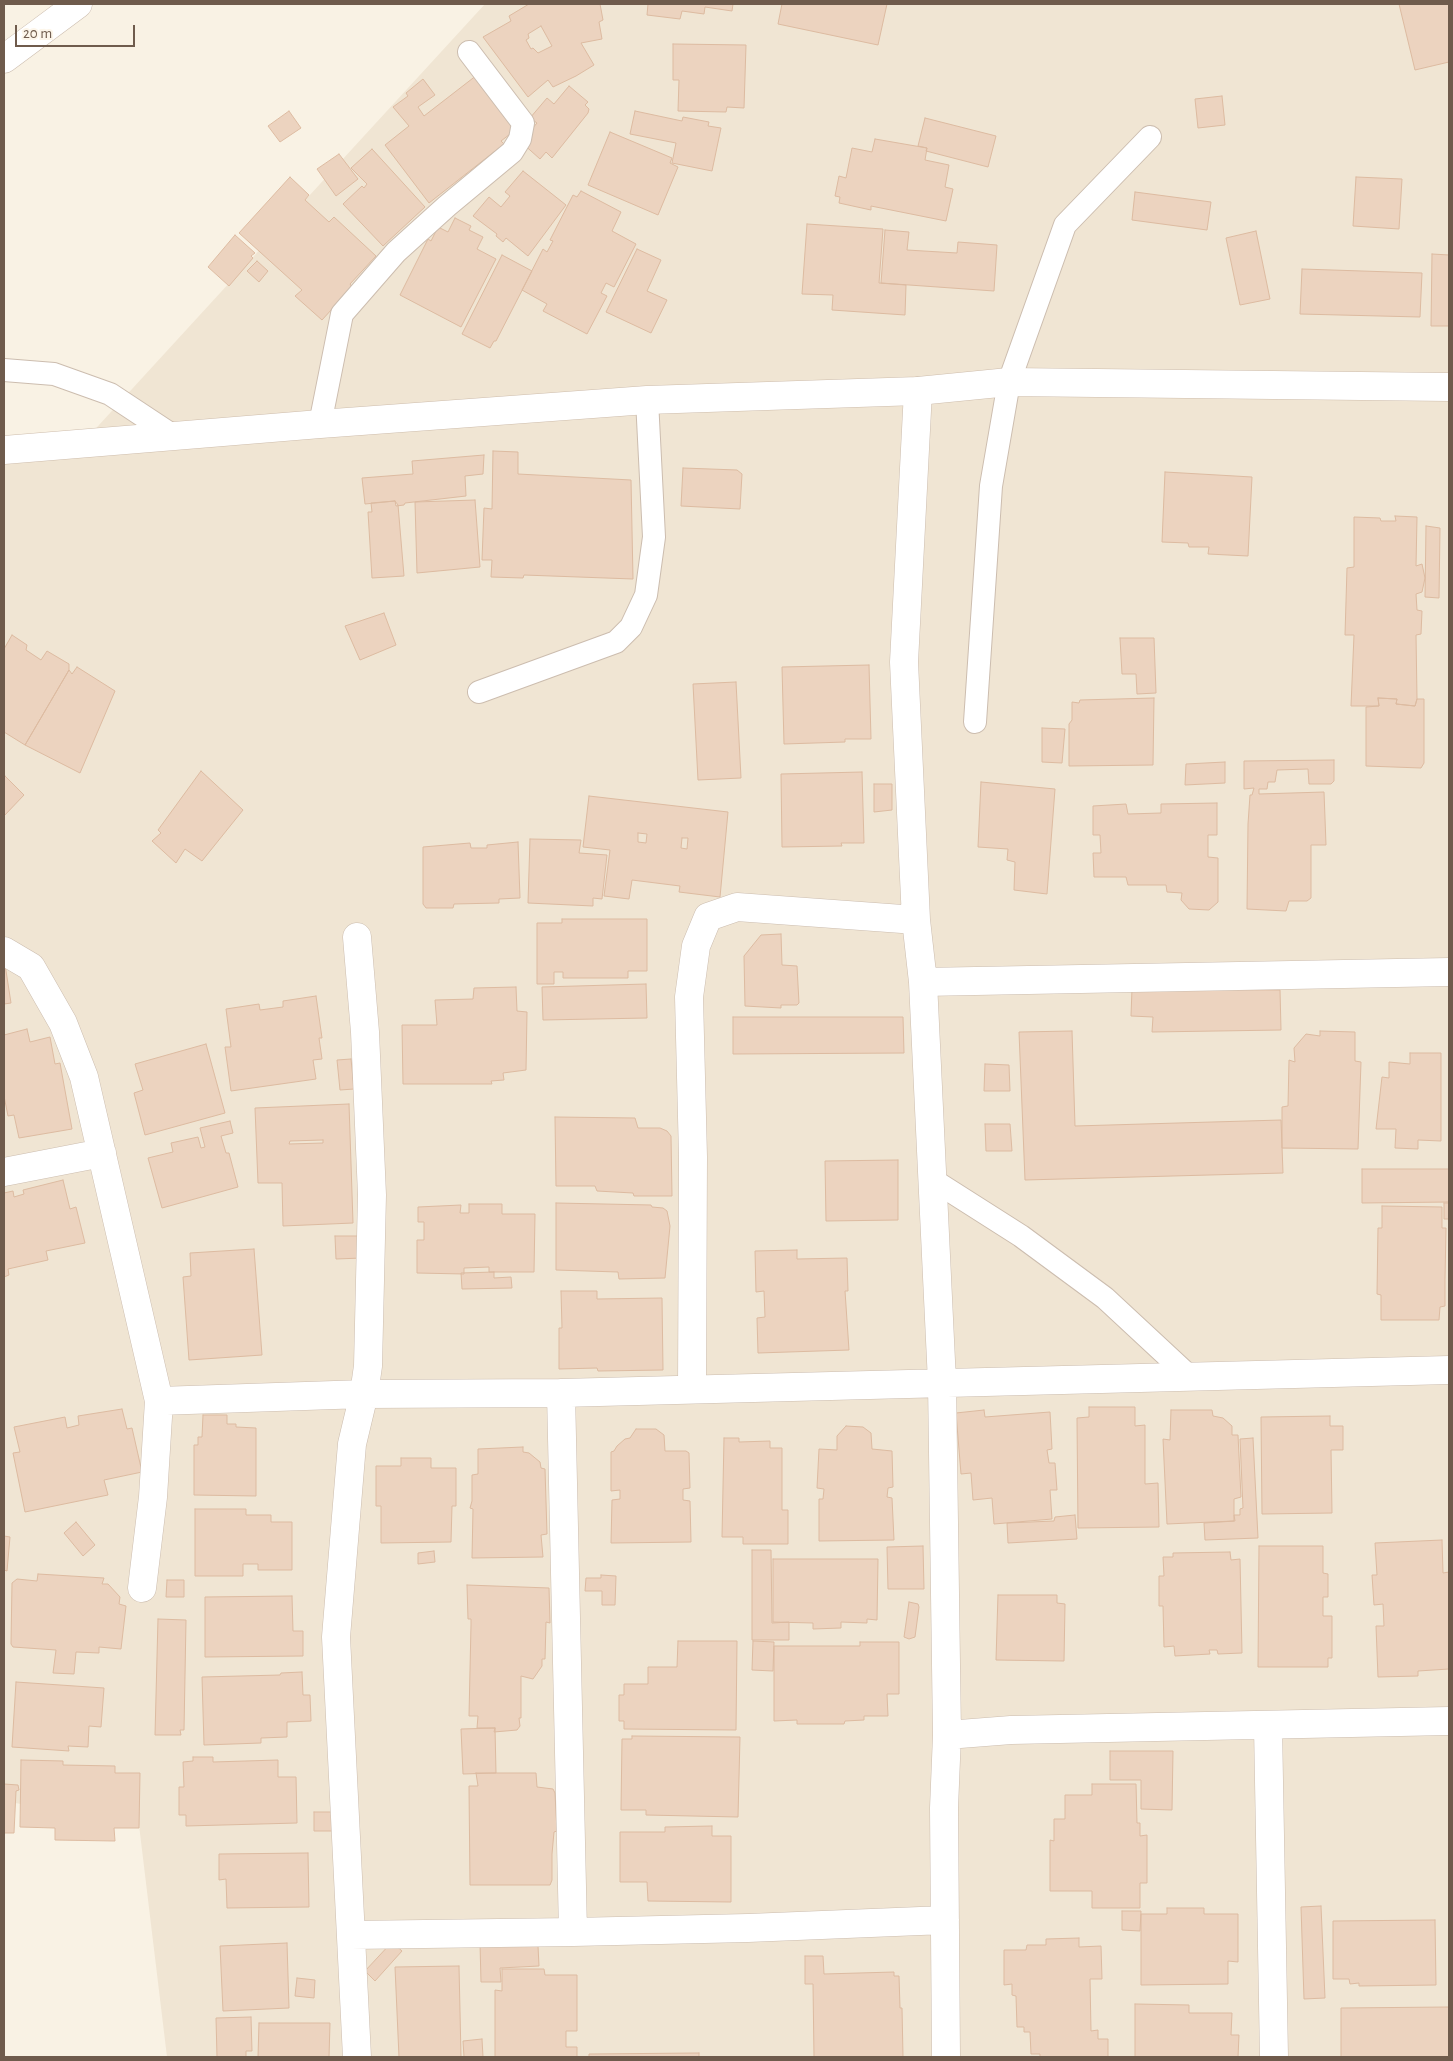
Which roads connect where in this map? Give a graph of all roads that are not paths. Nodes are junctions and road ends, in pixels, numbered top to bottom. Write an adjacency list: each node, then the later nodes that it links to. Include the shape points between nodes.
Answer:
1 (78, 4): 3 (street)
2 (469, 52): 10 (lane, via 523,123 520,139 512,152 396,252 342,314)
3 (4, 59)
4 (1150, 137): 6 (lane, via 1065,225)
5 (4, 370): 11 (lane, via 54,374 110,394)
6 (1009, 382): 7 (street); 8 (street); 14 (lane, via 991,486)
7 (1449, 387)
8 (918, 392): 9 (street); 15 (street, via 904,662)
9 (647, 400): 10 (street); 13 (lane, via 654,537 646,595 632,627 616,642)
10 (320, 424): 11 (street)
11 (172, 435): 12 (street)
12 (4, 450)
13 (479, 692)
14 (975, 722)
15 (916, 920): 19 (street); 26 (street, via 737,907 708,917 696,946 689,997 693,1158)
16 (357, 937): 28 (street, via 372,1195 368,1366)
17 (4, 951): 20 (street, via 31,967 63,1023 84,1077)
18 (1449, 972): 19 (street)
19 (923, 982): 22 (street)
20 (102, 1153): 21 (street); 29 (street)
21 (4, 1172)
22 (932, 1180): 24 (lane, via 1021,1236 1105,1298); 25 (street)
23 (1449, 1370): 24 (street)
24 (1189, 1376): 25 (street)
25 (942, 1382): 26 (street); 33 (street)
26 (692, 1389): 27 (street)
27 (561, 1393): 28 (street); 35 (street)
28 (364, 1394): 29 (street); 36 (street, via 352,1444 336,1637)
29 (159, 1401): 30 (street, via 153,1497)
30 (142, 1588)
31 (1449, 1721): 32 (street)
32 (1268, 1726): 33 (street, via 1011,1730); 39 (street)
33 (947, 1735): 34 (street)
34 (944, 1920): 35 (street); 38 (street)
35 (573, 1932): 36 (street)
36 (351, 1935): 37 (street)
37 (357, 2057)
38 (946, 2057)
39 (1274, 2057)

